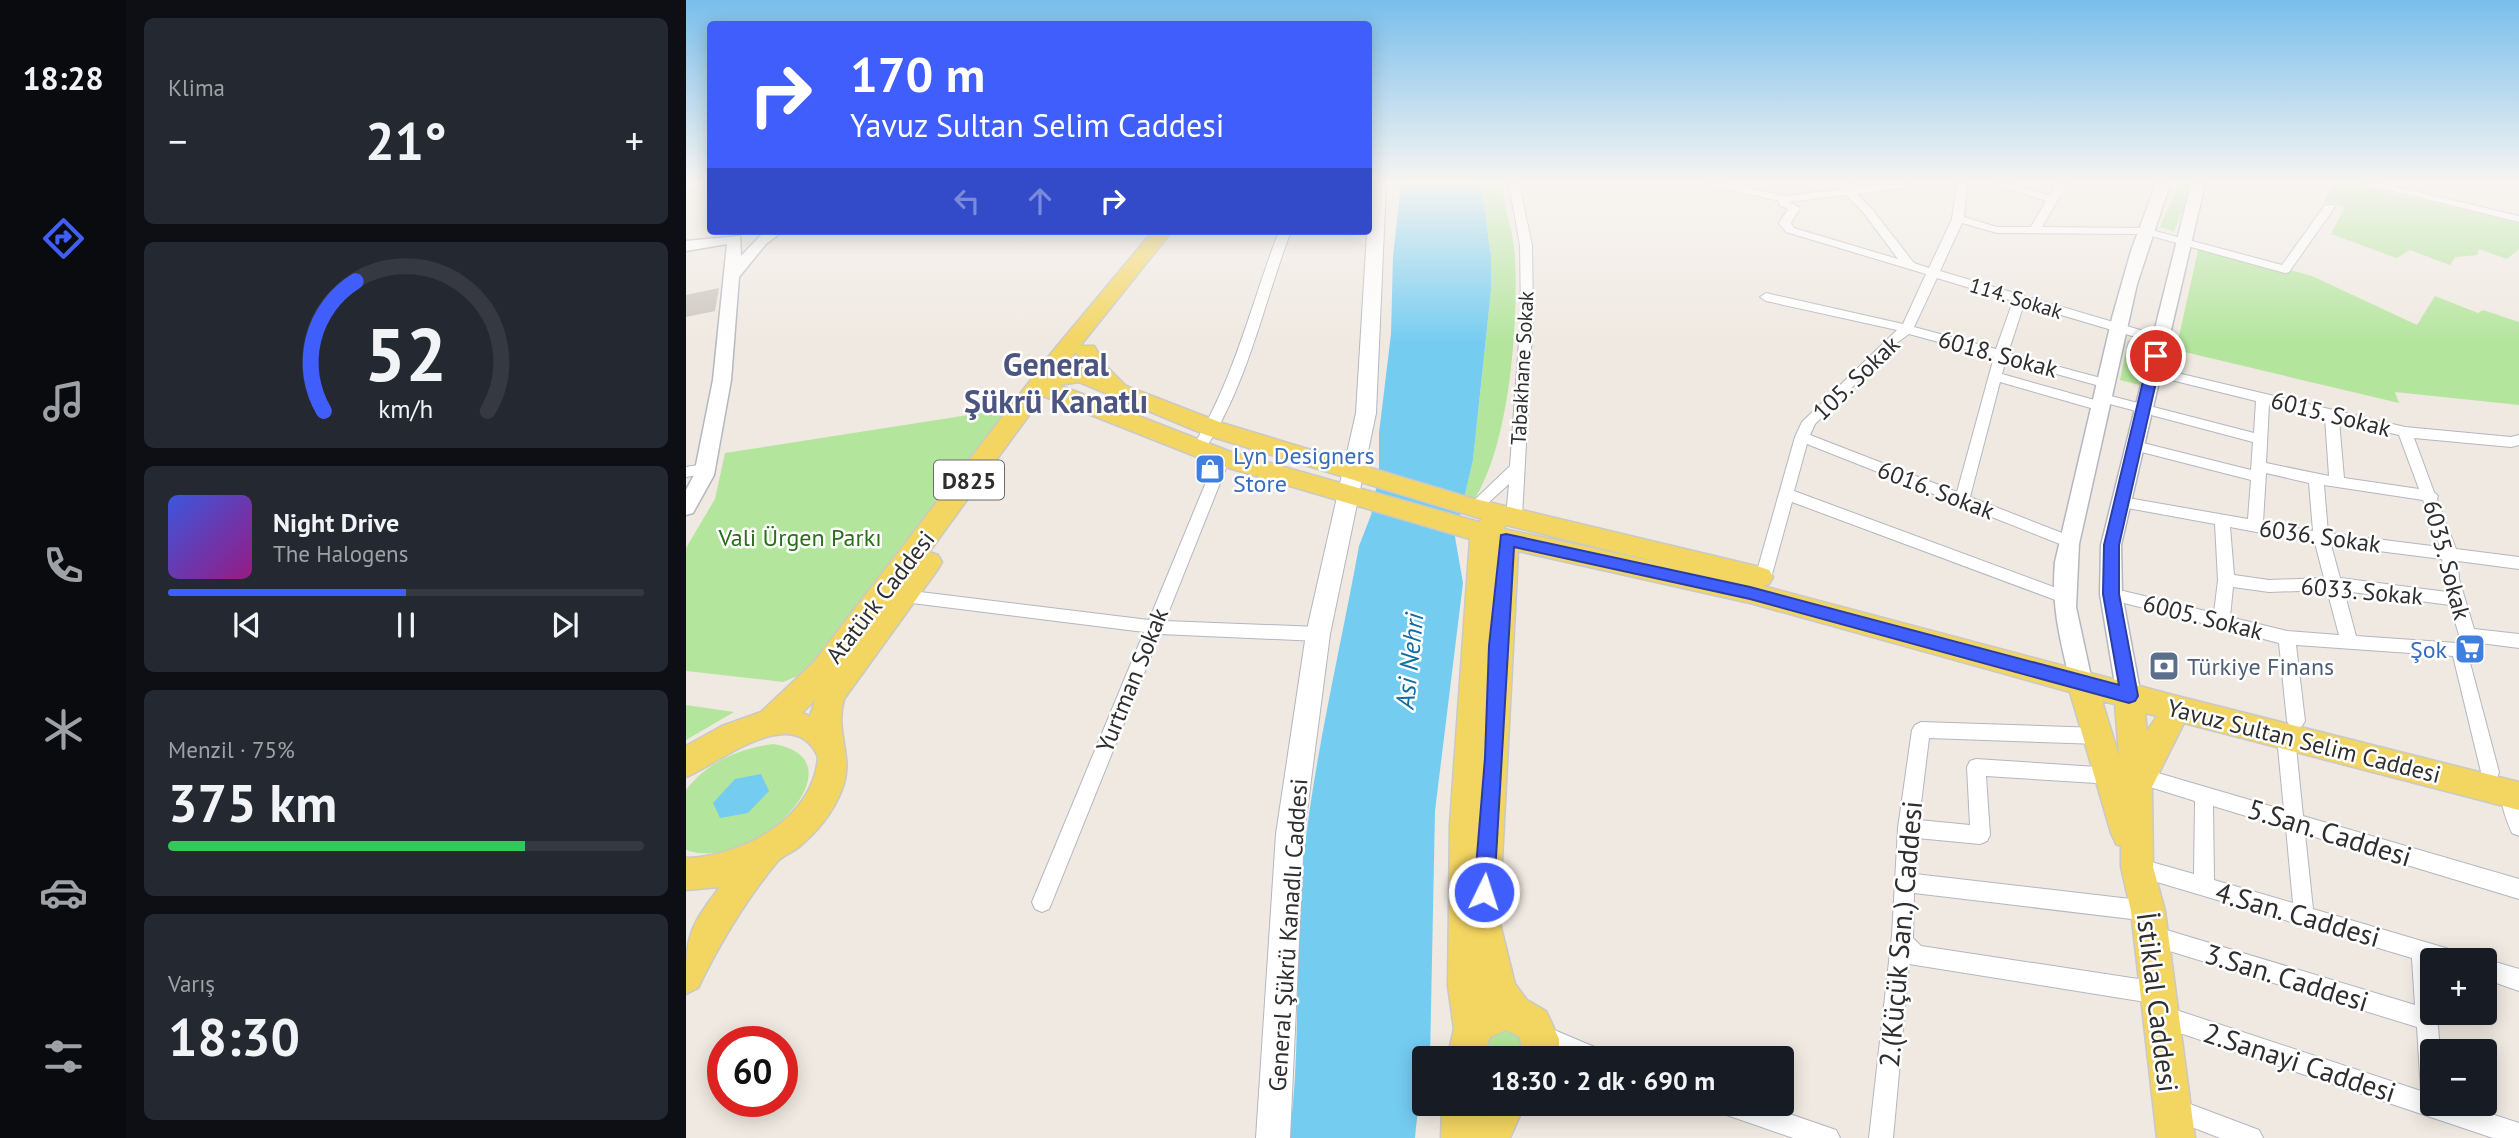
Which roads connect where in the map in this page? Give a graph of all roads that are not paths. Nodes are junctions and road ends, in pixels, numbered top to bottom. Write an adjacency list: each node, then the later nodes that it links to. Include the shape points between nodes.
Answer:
1 (714, 237): 18 (street)
2 (726, 237): 21 (street)
3 (756, 237): 21 (street)
4 (766, 237): 21 (street)
5 (1159, 237): 31 (main road, Atatürk Caddesi / D825)
6 (1175, 237): 27 (main road, Atatürk Caddesi / D825)
7 (1282, 237): 37 (street)
8 (1373, 237): 51 (main road, General Şükrü Kanadlı Caddesi, via 1366,413)
9 (1524, 237): 45 (street, Tabakhane Sokak, via 1527,314)
10 (1814, 237): 19 (street, 114. Sokak)
11 (1888, 237): 19 (street)
12 (1950, 237): 20 (street, 105. Sokak)
13 (2142, 237): 24 (street)
14 (2168, 237): 17 (street)
15 (2184, 237): 17 (street)
16 (2308, 237): 17 (street, via 2285,269)
17 (2183, 241): 26 (street)
18 (686, 242)
19 (1910, 266): 20 (street, 114. Sokak)
20 (1934, 273): 23 (street, 114. Sokak); 25 (street, 105. Sokak)
21 (735, 274): 46 (street)
22 (1766, 297): 25 (street, 6018. Sokak)
23 (2020, 299): 24 (street, 114. Sokak); 28 (street)
24 (2117, 328): 26 (street, 114. Sokak); 33 (street)
25 (1907, 329): 28 (street, 6018. Sokak); 39 (street, 105. Sokak, via 1821,409)
26 (2159, 340): 29 (street)
27 (1086, 351): 31 (main road, Atatürk Caddesi / D825); 32 (main road, Yavuz Sultan Selim Caddesi)
28 (2001, 354): 30 (street); 33 (street, 6018. Sokak)
29 (2152, 371): 34 (street, 6015. Sokak); 35 (street)
30 (1995, 376): 33 (street); 54 (street)
31 (1055, 383): 32 (main road, via 1081,374); 43 (main road, Yavuz Sultan Selim Caddesi); 68 (main road, Atatürk Caddesi / D825); 81 (main road, Atatürk Caddesi / D825, via 847,642 791,707)
32 (1118, 391): 37 (main road, Yavuz Sultan Selim Caddesi)
33 (2104, 396): 35 (street); 61 (street)
34 (2263, 398): 36 (street, 6015. Sokak); 40 (street)
35 (2143, 408): 40 (street); 42 (street)
36 (2332, 415): 38 (street, 6015. Sokak); 50 (street)
37 (1214, 429): 43 (street); 51 (main road, Yavuz Sultan Selim Caddesi)
38 (2405, 432): 41 (street, 6015. Sokak); 53 (street, 6035. Sokak)
39 (1802, 437): 52 (street, 105. Sokak); 54 (street, 6016. Sokak)
40 (2260, 439): 47 (street)
41 (2516, 444)
42 (2135, 446): 47 (street); 55 (street)
43 (1199, 448): 44 (main road, Yavuz Sultan Selim Caddesi)
44 (1223, 458): 51 (main road, Yavuz Sultan Selim Caddesi); 72 (street, Yurtman Sokak)
45 (1517, 468): 58 (street, Tabakhane Sokak); 58 (street, Tabakhane Sokak)
46 (705, 469): 48 (street); 56 (street)
47 (2257, 471): 49 (street); 59 (street)
48 (686, 472)
49 (2316, 478): 50 (street); 60 (street)
50 (2337, 481): 53 (street)
51 (1358, 487): 58 (main road, Yavuz Sultan Selim Caddesi); 73 (main road, General Şükrü Kanadlı Caddesi)
52 (1786, 494): 64 (street, 105. Sokak); 69 (street)
53 (2431, 495): 62 (street, 6035. Sokak)
54 (1962, 500): 61 (street, 6016. Sokak)
55 (2122, 502): 57 (street, 6036. Sokak); 67 (street, via 2112,545)
56 (686, 508)
57 (2222, 521): 59 (street, 6036. Sokak); 65 (street)
58 (1485, 522): 64 (main road, Yavuz Sultan Selim Caddesi); 78 (main road, Yavuz Sultan Selim Caddesi, via 1750,593); 109 (main road, via 1482,919 1499,993); 110 (main road, via 1466,824)
59 (2255, 527): 60 (street, 6036. Sokak)
60 (2321, 538): 62 (street, 6036. Sokak); 66 (street)
61 (2070, 542): 69 (street)
62 (2450, 554): 63 (street, 6036. Sokak); 70 (street, 6035. Sokak)
63 (2519, 563)
64 (1763, 578): 78 (main road, Yavuz Sultan Selim Caddesi)
65 (2225, 580): 66 (street, 6033. Sokak, via 2269,586); 71 (street)
66 (2335, 584): 70 (street, 6033. Sokak); 75 (street)
67 (2111, 594): 71 (street, 6005. Sokak); 79 (street)
68 (904, 596): 72 (street); 84 (main road, Atatürk Caddesi / D825, via 830,697 824,718)
69 (2064, 597): 78 (street)
70 (2457, 600): 77 (street, 6035. Sokak)
71 (2221, 622): 74 (street, 6005. Sokak)
72 (1153, 627): 73 (street); 99 (street, Yurtman Sokak)
73 (1318, 634): 120 (main road, General Şükrü Kanadlı Caddesi, via 1290,834)
74 (2287, 638): 75 (street, 6005. Sokak); 82 (street)
75 (2349, 641): 77 (street, 6005. Sokak)
76 (2519, 641): 77 (street, 6005. Sokak)
77 (2465, 643): 86 (street, 6035. Sokak, via 2461,659)
78 (2079, 672): 79 (main road, Yavuz Sultan Selim Caddesi); 83 (main road, İstiklal Caddesi)
79 (2127, 686): 80 (main road, Yavuz Sultan Selim Caddesi); 82 (main road, Yavuz Sultan Selim Caddesi); 87 (main road, İstiklal Caddesi)
80 (2177, 709): 82 (main road, Yavuz Sultan Selim Caddesi); 87 (main road, İstiklal Caddesi)
81 (769, 724): 84 (main road, Atatürk Caddesi, via 802,726); 85 (main road, Atatürk Caddesi, via 713,744)
82 (2291, 729): 86 (main road, Yavuz Sultan Selim Caddesi); 88 (main road, Yavuz Sultan Selim Caddesi); 90 (street)
83 (2099, 736): 87 (main road, İstiklal Caddesi); 92 (street, 2.(Küçük San.) Caddesi, via 1921,730)
84 (826, 740): 93 (main road, Atatürk Caddesi, via 832,757 831,779 819,803 798,828)
85 (686, 763)
86 (2490, 772): 88 (main road, Yavuz Sultan Selim Caddesi)
87 (2130, 782): 89 (street, 5.San. Caddesi); 92 (street, 5.San. Caddesi, via 1976,767 1980,835); 94 (main road, İstiklal Caddesi)
88 (2516, 790): 91 (street)
89 (2204, 794): 90 (street, 5.San. Caddesi); 97 (street)
90 (2295, 822): 98 (street, 5.San. Caddesi); 100 (street)
91 (2519, 827)
92 (1908, 828): 96 (street, 2.(Küçük San.) Caddesi)
93 (770, 849): 95 (main road, Atatürk Caddesi, via 739,865 707,874); 105 (main road, Atatürk Caddesi, via 710,924)
94 (2137, 867): 97 (street, 4.San. Caddesi); 101 (main road, İstiklal Caddesi)
95 (686, 874)
96 (1907, 883): 101 (street, 3.San. Caddesi); 102 (street, 2.(Küçük San.) Caddesi)
97 (2204, 887): 100 (street, 4.San. Caddesi)
98 (2519, 889)
99 (1042, 902)
100 (2304, 915): 103 (street, 4.San. Caddesi)
101 (2149, 923): 107 (main road, İstiklal Caddesi); 108 (street, 3.San. Caddesi)
102 (1902, 936): 107 (street, 2.Sanayi Caddesi, via 1916,956); 123 (street, 2.(Küçük San.) Caddesi)
103 (2420, 948)
104 (2497, 973): 106 (street)
105 (686, 976)
106 (2519, 979)
107 (2160, 1004): 112 (street, 2.Sanayi Caddesi); 117 (main road, İstiklal Caddesi)
108 (2420, 1017)
109 (1532, 1035): 110 (main road, via 1490,1014); 111 (street)
110 (1468, 1044)
111 (1561, 1046)
112 (2420, 1101)
113 (1461, 1116): 121 (main road)
114 (1500, 1116): 122 (main road)
115 (1760, 1116): 119 (street)
116 (2464, 1116): 118 (street, 2.Sanayi Caddesi)
117 (2174, 1123): 124 (street)
118 (2519, 1135)
119 (1816, 1136)
120 (1273, 1138)
121 (1461, 1138)
122 (1490, 1138)
123 (1881, 1138)
124 (2251, 1138)

